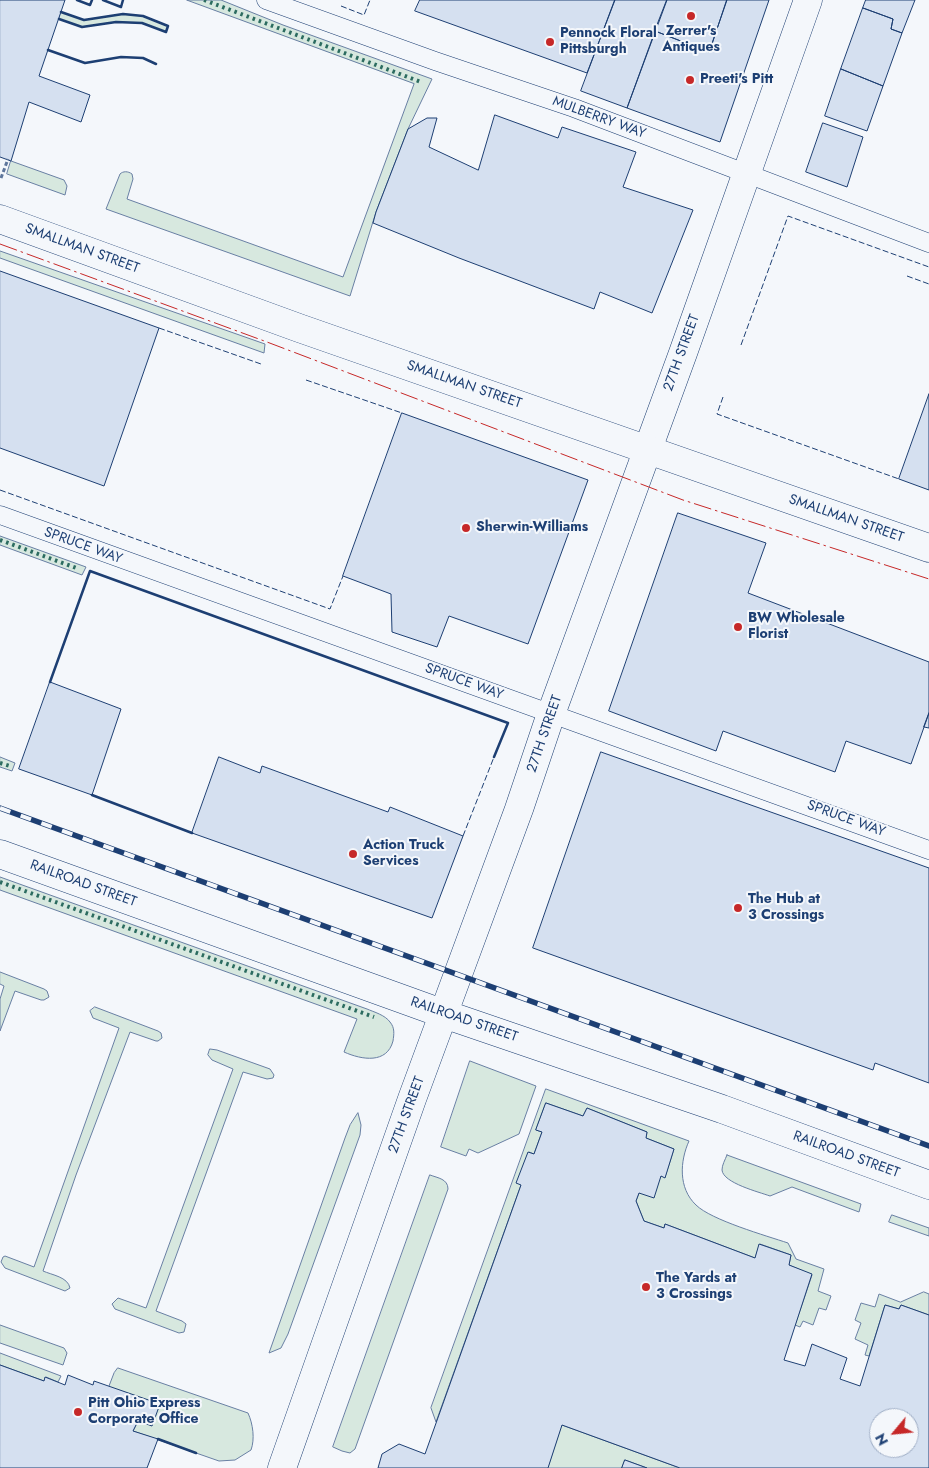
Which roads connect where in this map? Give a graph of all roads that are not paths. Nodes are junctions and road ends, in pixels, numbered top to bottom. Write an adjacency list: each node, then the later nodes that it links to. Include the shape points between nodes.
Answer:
1 (266, 0): 3 (lane, MULBERRY WAY, via 574,108)
2 (808, 0): 3 (street, 27TH STREET)
3 (747, 174): 5 (lane, MULBERRY WAY); 6 (street, 27TH STREET)
4 (0, 219): 6 (street, SMALLMAN STREET)
5 (929, 243)
6 (648, 448): 8 (street, SMALLMAN STREET); 9 (street, 27TH STREET)
7 (0, 515): 9 (lane, SPRUCE WAY)
8 (929, 548)
9 (551, 714): 10 (lane, SPRUCE WAY); 12 (street, 27TH STREET)
10 (929, 850)
11 (0, 854): 12 (street, RAILROAD STREET)
12 (444, 1014): 13 (street, RAILROAD STREET, via 722,1109); 14 (street, 27TH STREET)
13 (929, 1185)
14 (282, 1468)

